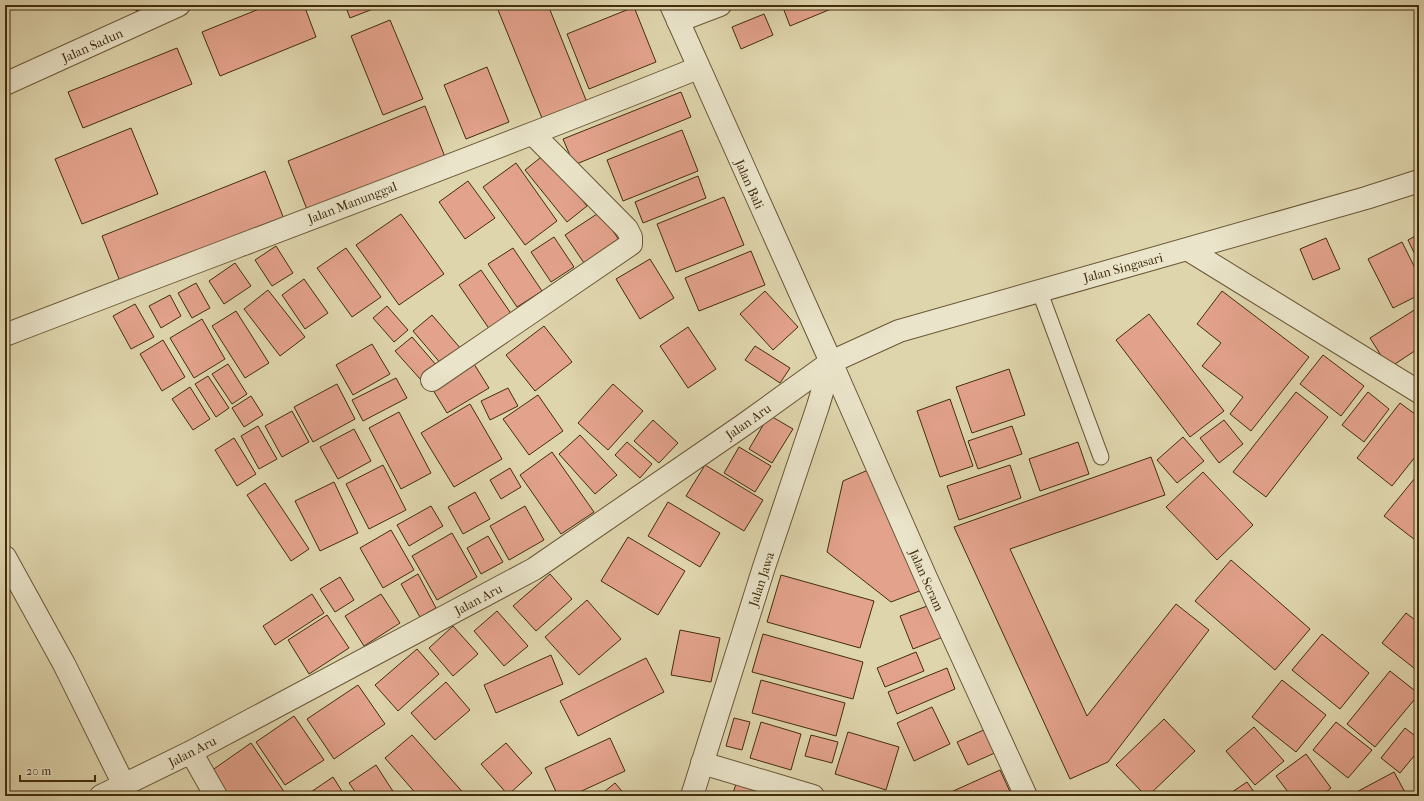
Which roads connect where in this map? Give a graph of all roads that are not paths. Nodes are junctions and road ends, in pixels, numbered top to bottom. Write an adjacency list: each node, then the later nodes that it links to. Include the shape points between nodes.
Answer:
1 (179, 5): 5 (street, Jalan Sadun)
2 (720, 5): 3 (street)
3 (674, 13): 4 (street, Jalan Bali)
4 (698, 68): 6 (street, Jalan Manunggal); 11 (street, Jalan Bali)
5 (5, 84)
6 (533, 134): 10 (street, Jalan Manunggal); 12 (street, via 627,229 631,244)
7 (1419, 181): 8 (street, Jalan Singasari)
8 (1187, 249): 9 (street, Jalan Singasari); 13 (street)
9 (1039, 290): 11 (street, Jalan Singasari, via 899,331); 14 (lane)
10 (5, 335)
11 (831, 362): 16 (street, Jalan Aru, via 534,569); 17 (street, Jalan Jawa); 23 (street, Jalan Seram)
12 (432, 380)
13 (1419, 392)
14 (1101, 457)
15 (5, 557): 18 (street, via 64,664)
16 (191, 752): 18 (street, Jalan Aru); 20 (street)
17 (702, 763): 21 (street, Jalan Jawa); 22 (street)
18 (124, 785): 19 (street, Jalan Aru)
19 (101, 796)
20 (216, 796)
21 (692, 796)
22 (813, 796)
23 (1026, 796)

